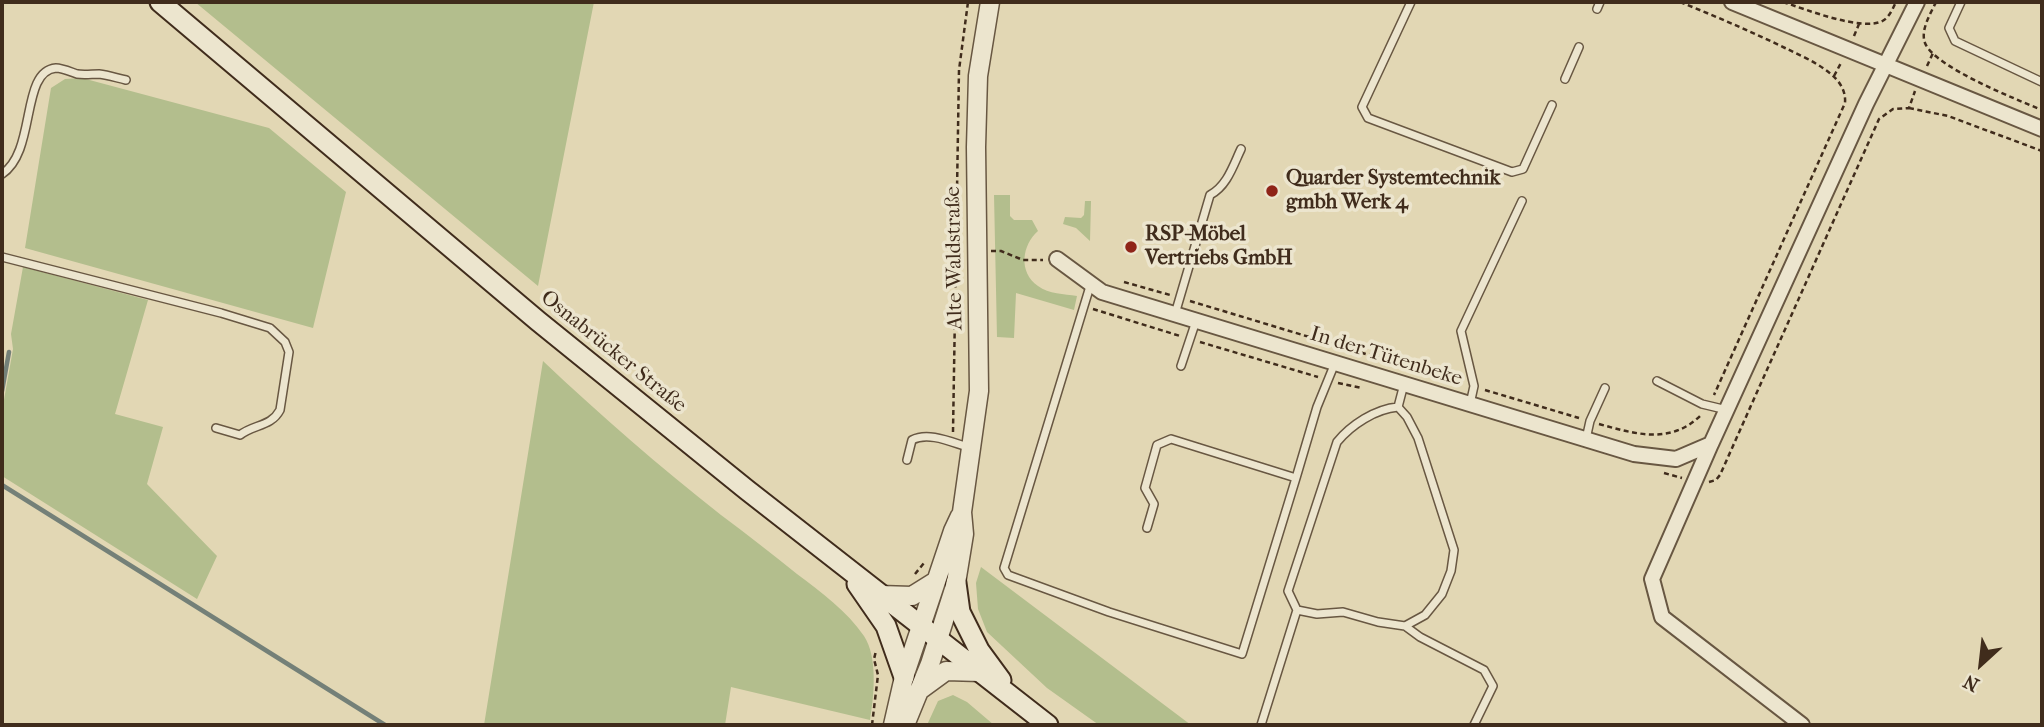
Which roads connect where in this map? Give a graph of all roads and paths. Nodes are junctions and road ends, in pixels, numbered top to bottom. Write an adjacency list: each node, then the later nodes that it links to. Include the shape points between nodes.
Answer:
1 (160, 2): 63 (main road, Osnabrücker Straße, via 538,321)
2 (968, 2): 53 (path, via 959,70)
3 (990, 2): 27 (street, Alte Waldstraße, via 978,76)
4 (1411, 2): 19 (lane, via 1362,107 1368,118 1512,173 1523,169)
5 (1680, 2): 47 (path, via 1795,53 1834,76 1845,96)
6 (1732, 2): 14 (street)
7 (1783, 2): 8 (path, via 1872,25 1884,21)
8 (1896, 2)
9 (1917, 2): 14 (street)
10 (1936, 2): 13 (path, via 1924,30 1925,43)
11 (1961, 2): 18 (lane, via 1949,28 1955,41)
12 (1579, 47): 15 (lane)
13 (1933, 53): 17 (path); 21 (path, via 1952,68)
14 (1886, 66): 17 (street); 49 (street)
15 (1565, 79)
16 (126, 80): 25 (lane, via 56,68 43,73 37,80 18,156)
17 (1920, 80): 20 (path); 22 (street)
18 (2042, 82)
19 (1552, 105)
20 (1909, 108): 24 (path, via 1948,116); 59 (path, via 1893,109 1879,119 1720,475 1708,482)
21 (2042, 110)
22 (2042, 129)
23 (1241, 149): 32 (lane, via 1226,181 1210,195)
24 (2042, 151)
25 (2, 174)
26 (1522, 201): 43 (lane, via 1461,331)
27 (978, 249): 29 (path, via 1001,251 1023,260); 55 (street, Alte Waldstraße, via 979,391)
28 (2, 257): 51 (lane, via 221,313 279,334 289,352 289,363 277,416 240,435)
29 (1057, 259): 30 (street, In der Tütenbeke)
30 (1091, 283): 31 (street, In der Tütenbeke); 33 (lane)
31 (1118, 297): 32 (path, via 1124,281); 34 (street, In der Tütenbeke); 35 (path)
32 (1180, 298): 34 (lane); 43 (path)
33 (1083, 306): 35 (path); 58 (lane, via 1004,568 1008,575 1242,654)
34 (1175, 314): 36 (street, In der Tütenbeke)
35 (1113, 316): 37 (path)
36 (1196, 321): 37 (lane); 38 (street, In der Tütenbeke)
37 (1190, 339): 39 (lane); 40 (path)
38 (1335, 363): 40 (lane); 42 (street, In der Tütenbeke)
39 (1181, 366)
40 (1328, 380): 45 (path); 58 (lane)
41 (1657, 381): 47 (lane)
42 (1404, 384): 46 (street, In der Tütenbeke); 48 (lane)
43 (1474, 386): 46 (lane); 50 (path)
44 (1605, 388): 50 (lane)
45 (1369, 389)
46 (1470, 404): 52 (street, In der Tütenbeke)
47 (1708, 406): 49 (lane); 50 (path, via 1689,427 1660,435)
48 (1398, 407): 68 (lane, via 1363,420 1337,442 1288,591); 69 (lane, via 1418,438 1454,550 1442,594 1425,615)
49 (1727, 410): 54 (street)
50 (1590, 421): 52 (lane)
51 (216, 428)
52 (1585, 439): 54 (street, In der Tütenbeke, via 1634,454 1676,458)
53 (954, 443): 55 (lane); 56 (lane, via 918,437 912,440)
54 (1711, 444): 59 (street)
55 (971, 448): 60 (street, Alte Waldstraße)
56 (908, 460)
57 (1660, 472): 59 (path)
58 (1296, 478): 61 (lane, via 1171,439 1157,445 1145,488 1154,504)
59 (1695, 481): 83 (street, via 1652,579 1661,617)
60 (962, 512): 64 (street, Alte Waldstraße); 65 (street, Alte Waldstraße, via 964,534)
61 (1147, 528)
62 (928, 556): 67 (path, via 914,575)
63 (847, 569): 66 (main road, Osnabrücker Straße); 72 (main road)
64 (936, 581): 67 (street); 70 (street, Alte Waldstraße)
65 (956, 583): 71 (street, Alte Waldstraße); 76 (main road, via 960,612 979,650)
66 (880, 595): 67 (street); 70 (main road, Osnabrücker Straße)
67 (912, 596)
68 (1297, 610): 69 (lane, via 1343,612); 81 (lane)
69 (1405, 626): 82 (lane, via 1484,670 1493,686)
70 (922, 627): 71 (main road, Osnabrücker Straße); 74 (street, Alte Waldstraße)
71 (938, 639): 73 (main road, Osnabrücker Straße); 75 (street, Alte Waldstraße)
72 (894, 644): 74 (main road); 77 (path, via 875,653 878,675)
73 (980, 672): 75 (street, via 946,671); 76 (main road, Osnabrücker Straße)
74 (904, 677): 78 (street, Alte Waldstraße)
75 (920, 690): 79 (street, Alte Waldstraße)
76 (1013, 698): 80 (main road, Osnabrücker Straße)
77 (872, 725)
78 (892, 725)
79 (905, 725)
80 (1048, 725)
81 (1261, 725)
82 (1474, 725)
83 (1802, 725)

